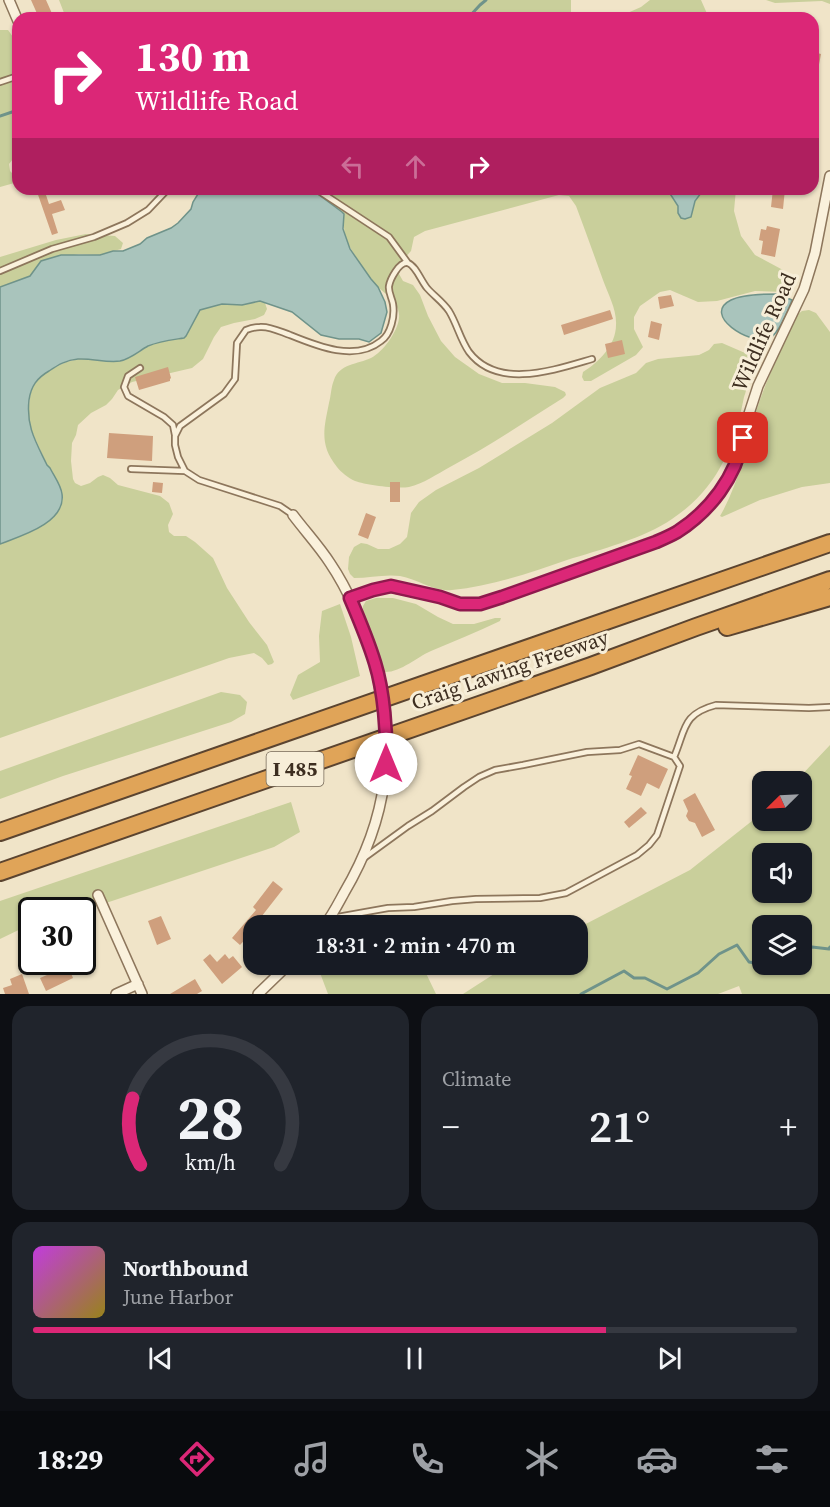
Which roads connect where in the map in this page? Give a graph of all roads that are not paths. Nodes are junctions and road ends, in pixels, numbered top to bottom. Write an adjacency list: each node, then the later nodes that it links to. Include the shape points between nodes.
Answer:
1 (830, 176): 15 (street, Wildlife Road, via 804,289 758,386 741,454 720,492 699,515 676,533 656,542 480,604 460,604 391,586)
2 (162, 195): 5 (lane, via 127,224 52,249)
3 (325, 195): 4 (lane, via 389,237)
4 (408, 264): 6 (lane, via 445,305 468,350 480,364 504,373 529,373); 8 (lane, via 398,268 389,285 393,316 387,336 380,342 363,350 341,351 261,327 246,330 237,343 236,379 224,394 180,426)
5 (0, 272)
6 (592, 359)
7 (140, 368): 8 (lane, via 128,376 124,387 128,396 164,417)
8 (175, 436): 10 (lane)
9 (131, 469): 10 (lane)
10 (185, 471): 11 (lane, via 199,480 280,506)
11 (293, 515): 15 (street, via 330,563)
12 (830, 543): 19 (highway, Craig Lawing Freeway / I 485)
13 (830, 580): 16 (highway, Craig Lawing Freeway / I 485)
14 (830, 597): 16 (highway)
15 (350, 598): 20 (street, bridge, via 376,666 387,745 382,801)
16 (591, 666): 21 (highway, Craig Lawing Freeway / I 485)
17 (830, 707): 18 (lane, via 709,707 689,719)
18 (674, 757): 20 (lane, via 639,744 495,770 464,787); 24 (lane, via 680,766 657,835 637,855 566,893 388,908)
19 (0, 832)
20 (362, 860): 23 (street)
21 (0, 872)
22 (99, 895): 26 (street)
23 (331, 915)
24 (358, 915)
25 (278, 975): 29 (street)
26 (138, 984): 27 (street); 28 (street)
27 (116, 994)
28 (142, 994)
29 (258, 994)

